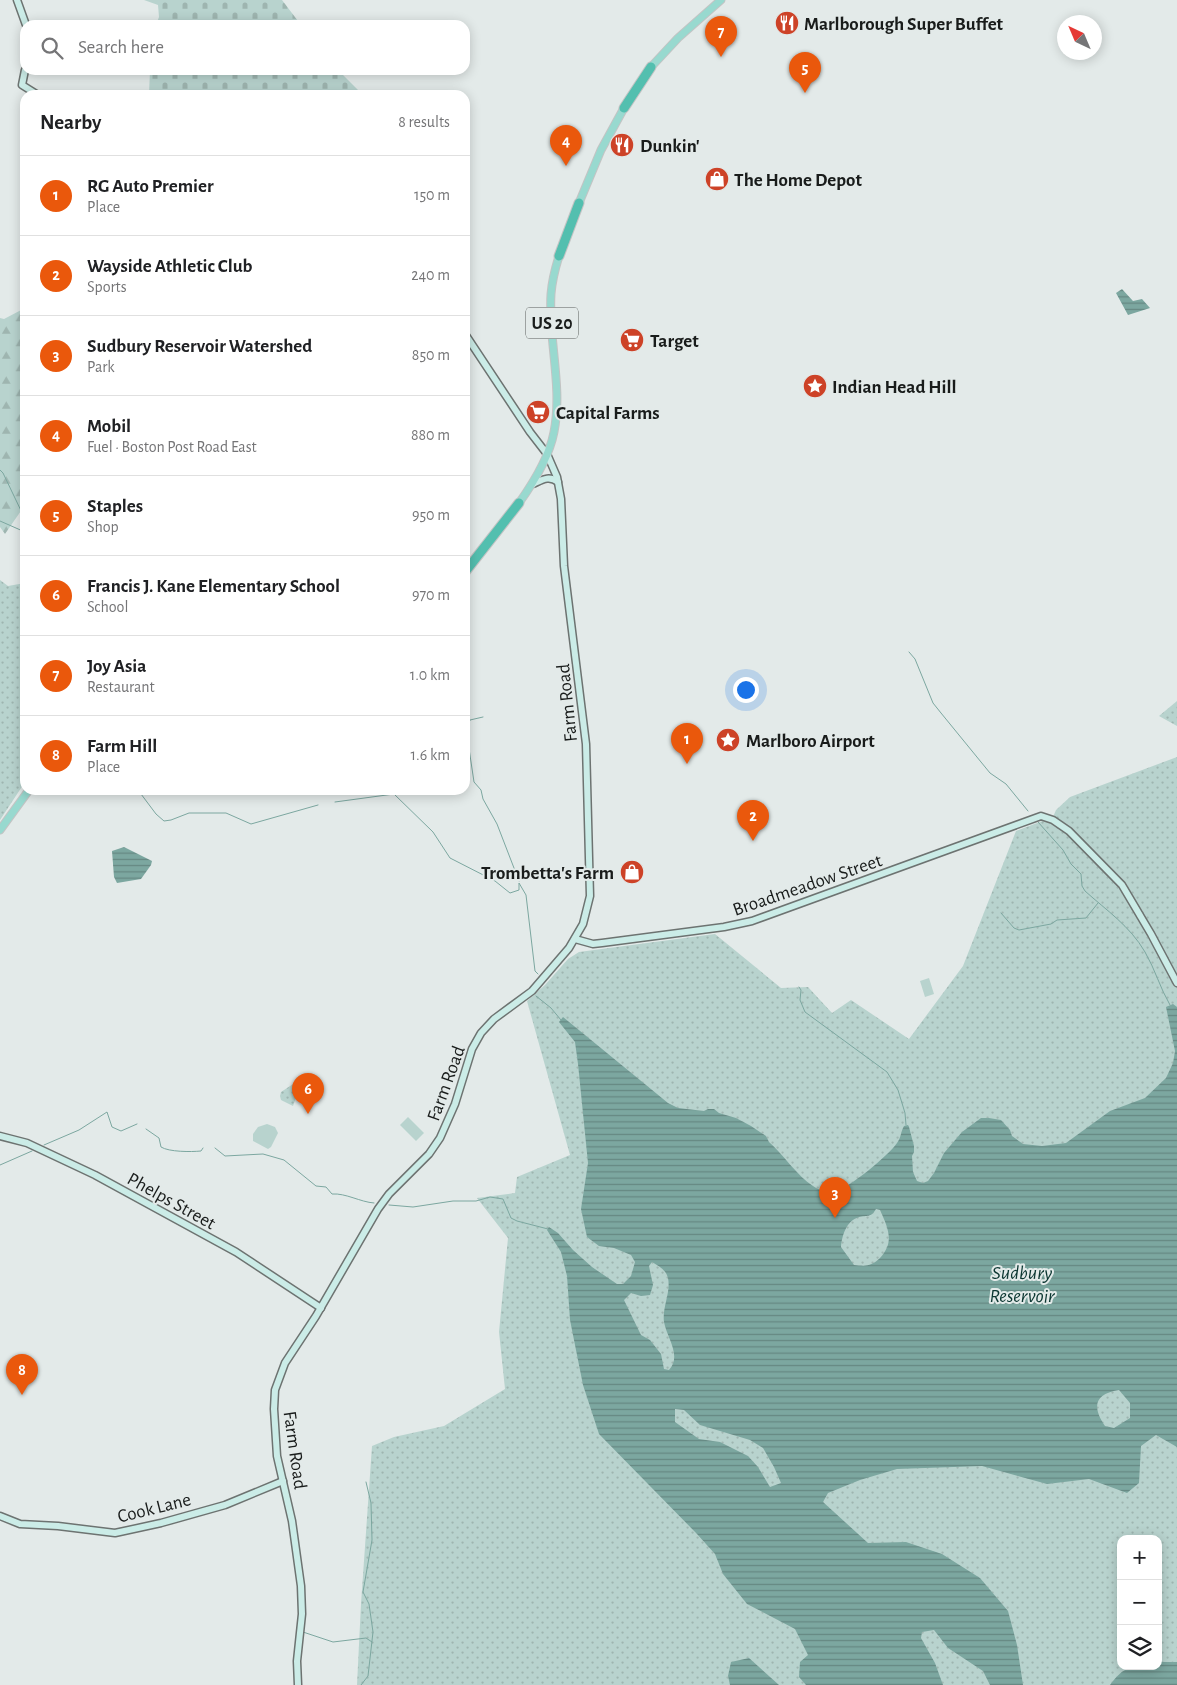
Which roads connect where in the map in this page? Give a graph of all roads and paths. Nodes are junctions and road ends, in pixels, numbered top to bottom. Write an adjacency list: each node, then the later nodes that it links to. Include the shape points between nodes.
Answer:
1 (17, 0): 3 (street)
2 (721, 0): 4 (main road, US 20, via 678,38)
3 (24, 20)
4 (652, 68): 7 (highway, US 20)
5 (24, 75): 6 (street, via 22,85)
6 (30, 90)
7 (624, 108): 8 (main road, US 20, via 600,150)
8 (579, 203): 9 (highway, US 20)
9 (558, 256): 11 (main road, US 20, via 551,304 557,413)
10 (470, 342): 11 (street, Farm Road)
11 (547, 454): 12 (street, Farm Road); 13 (main road, US 20)
12 (558, 482): 13 (street, via 547,478); 18 (street, Farm Road, via 564,566 587,756 590,896)
13 (533, 484): 14 (main road, US 20)
14 (519, 503): 15 (highway, US 20)
15 (470, 566)
16 (25, 795): 17 (main road)
17 (0, 830)
18 (575, 939): 19 (street, Broadmeadow Street, via 593,944 752,921 1041,816 1054,820 1069,831 1122,885); 21 (street, Farm Road, via 538,984 481,1033 472,1049 455,1104 440,1138 383,1202)
19 (1177, 983)
20 (0, 1136): 21 (street, Phelps Street, via 26,1143 87,1170 245,1257)
21 (321, 1308): 22 (street, Farm Road, via 285,1363 275,1390 276,1446)
22 (283, 1481): 23 (street, Cook Lane, via 224,1505 124,1532 20,1524); 24 (street, Farm Road, via 301,1586)
23 (0, 1516)
24 (298, 1685)

